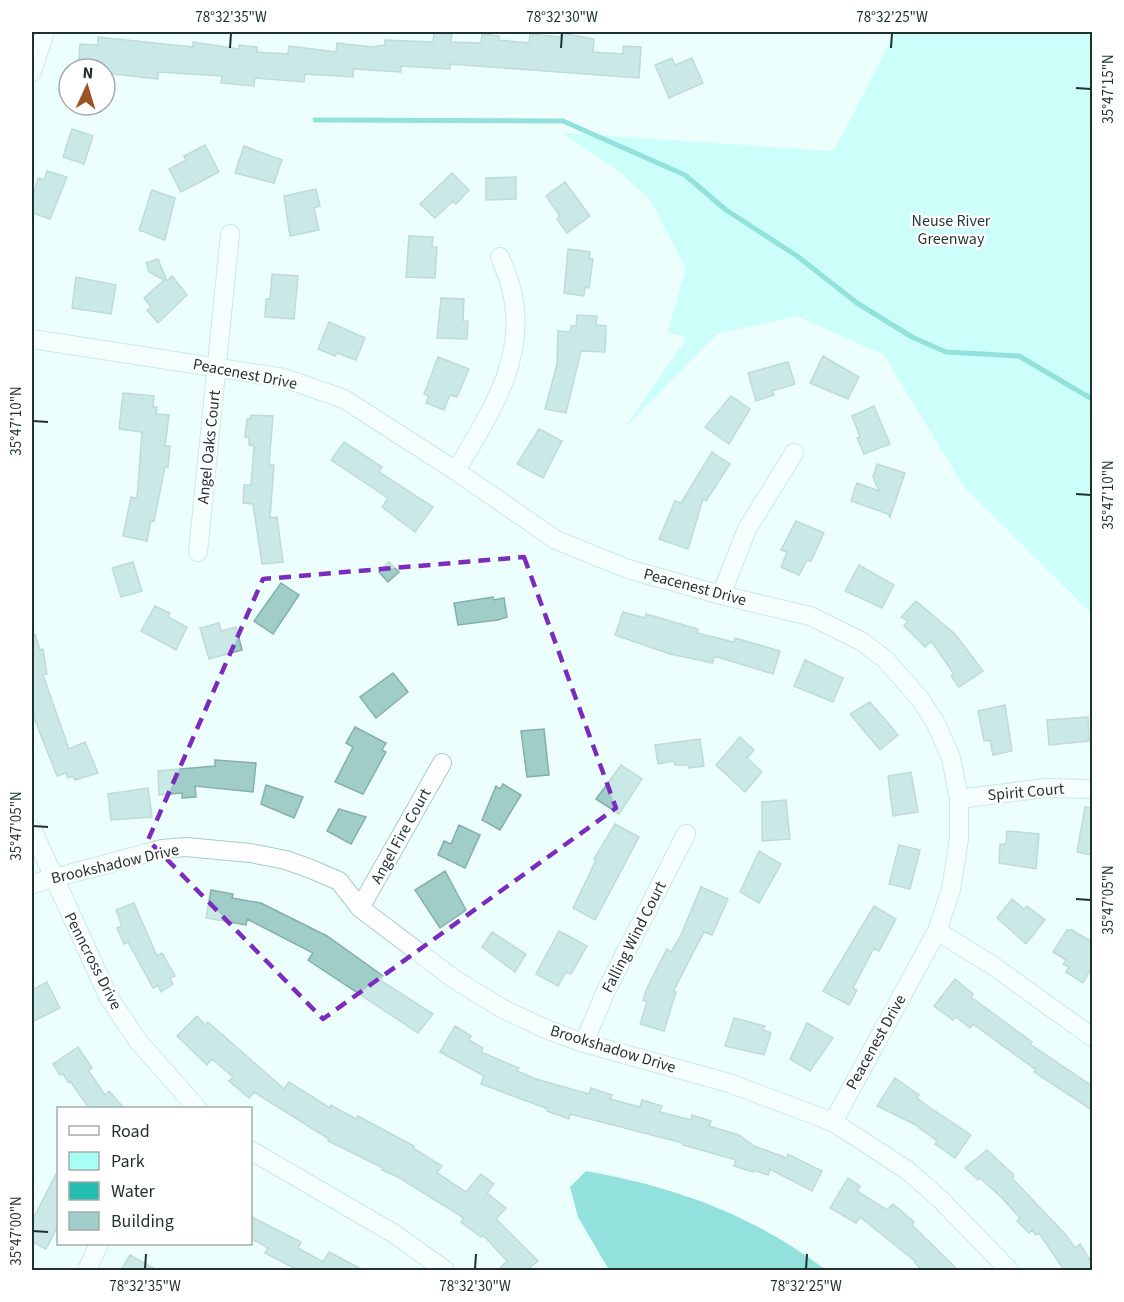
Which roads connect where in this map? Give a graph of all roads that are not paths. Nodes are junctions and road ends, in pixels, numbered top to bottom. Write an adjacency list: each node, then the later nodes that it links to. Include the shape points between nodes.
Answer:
1 (45, 32): 2 (street)
2 (32, 72)
3 (230, 234): 6 (street, Angel Oaks Court)
4 (500, 257): 8 (street, via 513,293 511,366 500,397)
5 (32, 339): 6 (street, Peacenest Drive)
6 (217, 367): 8 (street, Peacenest Drive, via 284,378 344,399); 9 (street, Angel Oaks Court)
7 (794, 453): 10 (street, via 747,529)
8 (456, 471): 10 (street, Peacenest Drive, via 556,540 628,569)
9 (198, 552)
10 (721, 596): 13 (street, Peacenest Drive, via 810,616 861,641 885,659 936,724 951,758)
11 (442, 763): 18 (street, Angel Fire Court)
12 (1092, 789): 13 (street, Spirit Court, via 1045,788)
13 (959, 799): 19 (street, Peacenest Drive, via 957,863)
14 (32, 829): 16 (street, Penncross Drive)
15 (686, 834): 21 (street, Falling Wind Court, via 605,993)
16 (54, 878): 17 (street, Brookshadow Drive); 18 (street, Brookshadow Drive, via 162,849 218,848 286,860 311,869 339,881); 22 (street, Penncross Drive, via 109,998 138,1041)
17 (32, 884)
18 (360, 908): 21 (street, Brookshadow Drive, via 454,979 503,1009)
19 (937, 931): 20 (street); 23 (street, Peacenest Drive)
20 (1092, 1037)
21 (584, 1043): 23 (street, Brookshadow Drive, via 729,1083)
22 (194, 1107)
23 (833, 1122): 28 (street, Brookshadow Drive, via 915,1177)
24 (252, 1151): 27 (street, via 393,1233)
25 (99, 1245): 26 (street)
26 (87, 1270)
27 (445, 1270)
28 (1010, 1270)

